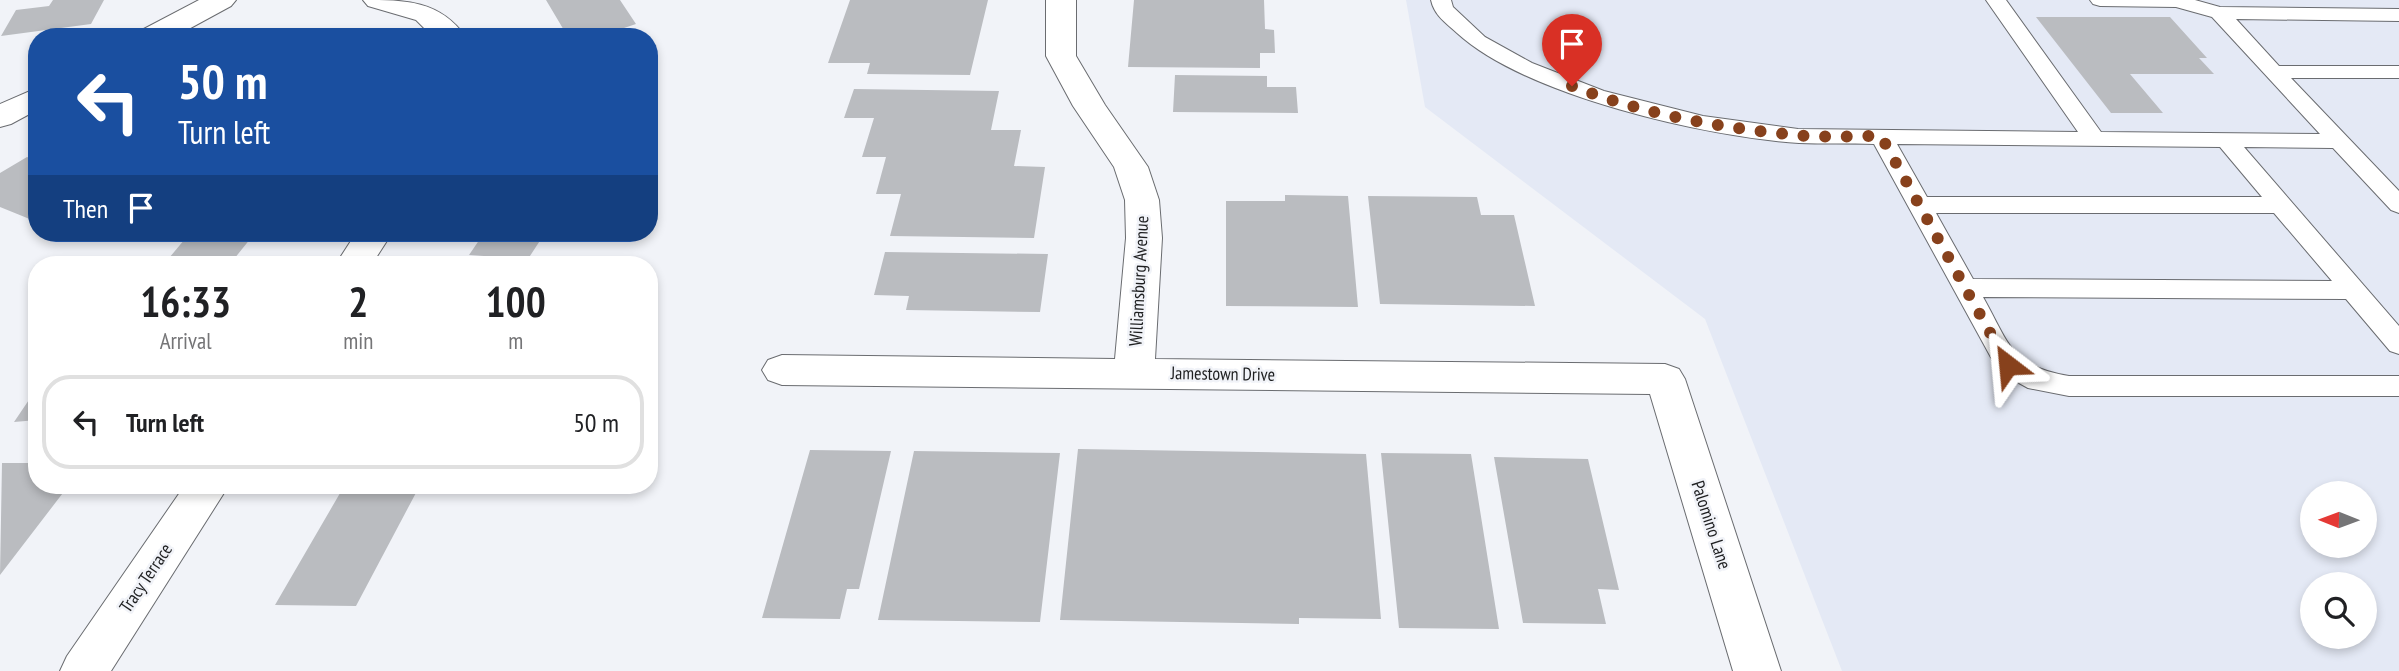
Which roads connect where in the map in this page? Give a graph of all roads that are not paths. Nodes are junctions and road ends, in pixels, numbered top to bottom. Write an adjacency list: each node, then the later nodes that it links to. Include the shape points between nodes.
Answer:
1 (221, 0): 9 (street)
2 (378, 0): 10 (street, via 426,14)
3 (1061, 0): 26 (street, Williamsburg Avenue, via 1061,55 1131,167 1142,200 1144,238)
4 (1441, 0): 15 (lane, via 1443,9 1478,41 1525,67 1596,96 1703,123 1798,136)
5 (1996, 0): 16 (lane)
6 (2100, 0): 7 (lane, via 2177,1)
7 (2219, 13): 8 (lane); 11 (lane)
8 (2399, 15)
9 (168, 28)
10 (441, 28)
11 (2273, 72): 12 (lane); 18 (lane)
12 (2399, 72)
13 (28, 102): 14 (street)
14 (0, 117)
15 (1881, 136): 16 (lane); 19 (lane)
16 (2095, 138): 17 (lane)
17 (2226, 140): 18 (lane); 20 (lane)
18 (2339, 141): 21 (lane)
19 (1920, 205): 20 (lane); 22 (lane)
20 (2281, 205): 23 (lane)
21 (2399, 205)
22 (1966, 288): 23 (lane); 28 (lane, via 2008,365 2038,381 2069,386)
23 (2354, 290): 24 (lane)
24 (2399, 344)
25 (782, 370): 26 (street, Jamestown Drive)
26 (1134, 373): 27 (street, Jamestown Drive)
27 (1665, 379): 31 (street, Palomino Lane)
28 (2399, 386)
29 (202, 494): 30 (street, Tracy Terrace)
30 (84, 671)
31 (1757, 671)

